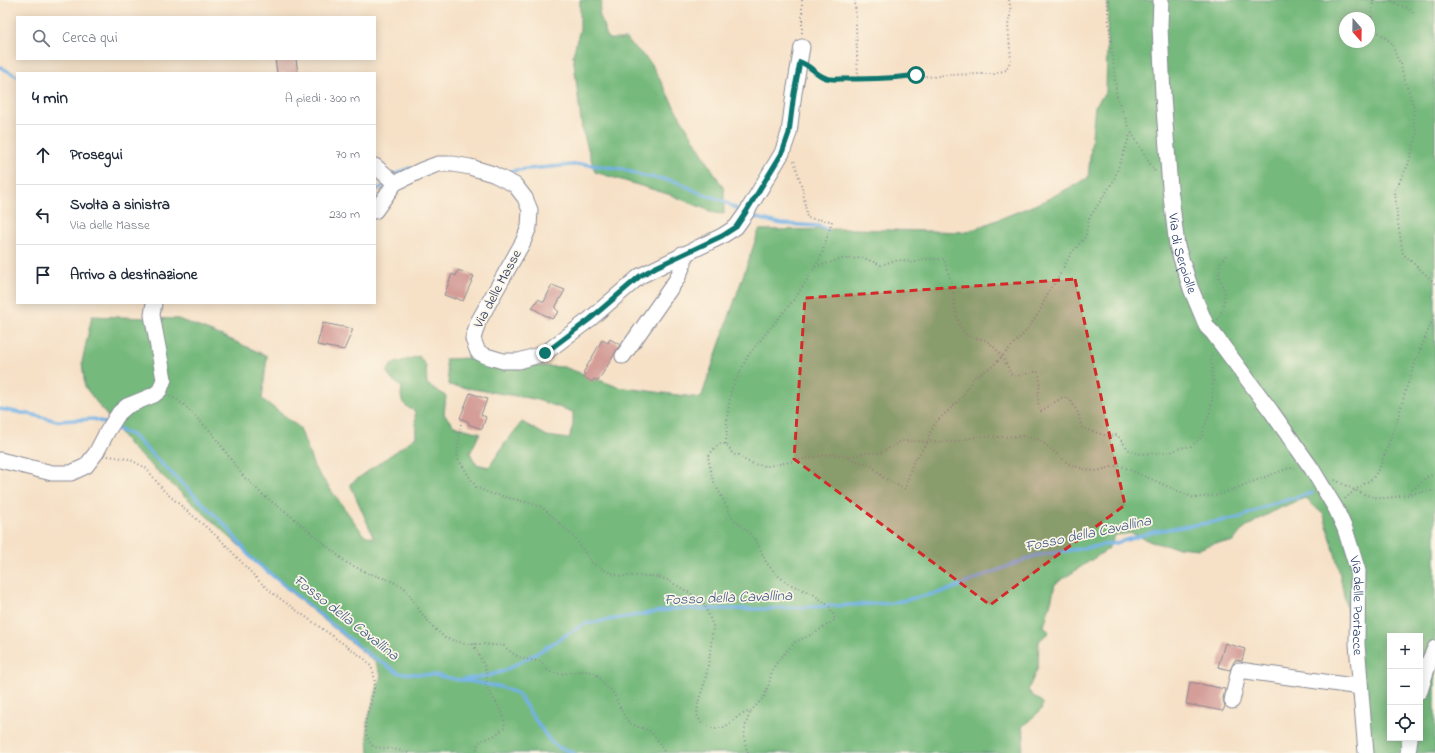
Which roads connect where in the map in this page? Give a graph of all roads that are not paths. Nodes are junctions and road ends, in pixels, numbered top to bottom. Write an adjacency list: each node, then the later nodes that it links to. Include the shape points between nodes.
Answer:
1 (1161, 0): 10 (street, Via di Serpiolle, via 1163,88 1177,246 1207,327)
2 (801, 54): 6 (street, Via delle Masse, via 789,133 782,153 736,227)
3 (376, 167): 4 (street)
4 (395, 183): 5 (street, Via delle Masse); 6 (street, Via delle Masse, via 438,164 453,164 494,174 515,185 525,198 530,210 529,227 478,322 473,339 478,352 504,361 519,361 545,353 640,276)
5 (376, 210)
6 (682, 254): 8 (street, via 684,263 677,279)
7 (154, 304): 9 (street, via 152,315 164,379 160,390 127,406 119,413 92,461 80,470 52,474)
8 (623, 356)
9 (0, 460)
10 (1312, 469): 13 (street, Via delle Portacce, via 1336,509 1358,571 1357,644)
11 (1435, 648): 12 (street)
12 (1423, 681)
13 (1360, 687): 14 (street, via 1239,670); 16 (street, Via delle Portacce)
14 (1232, 701)
15 (1410, 741): 17 (street)
16 (1366, 753)
17 (1408, 753)

